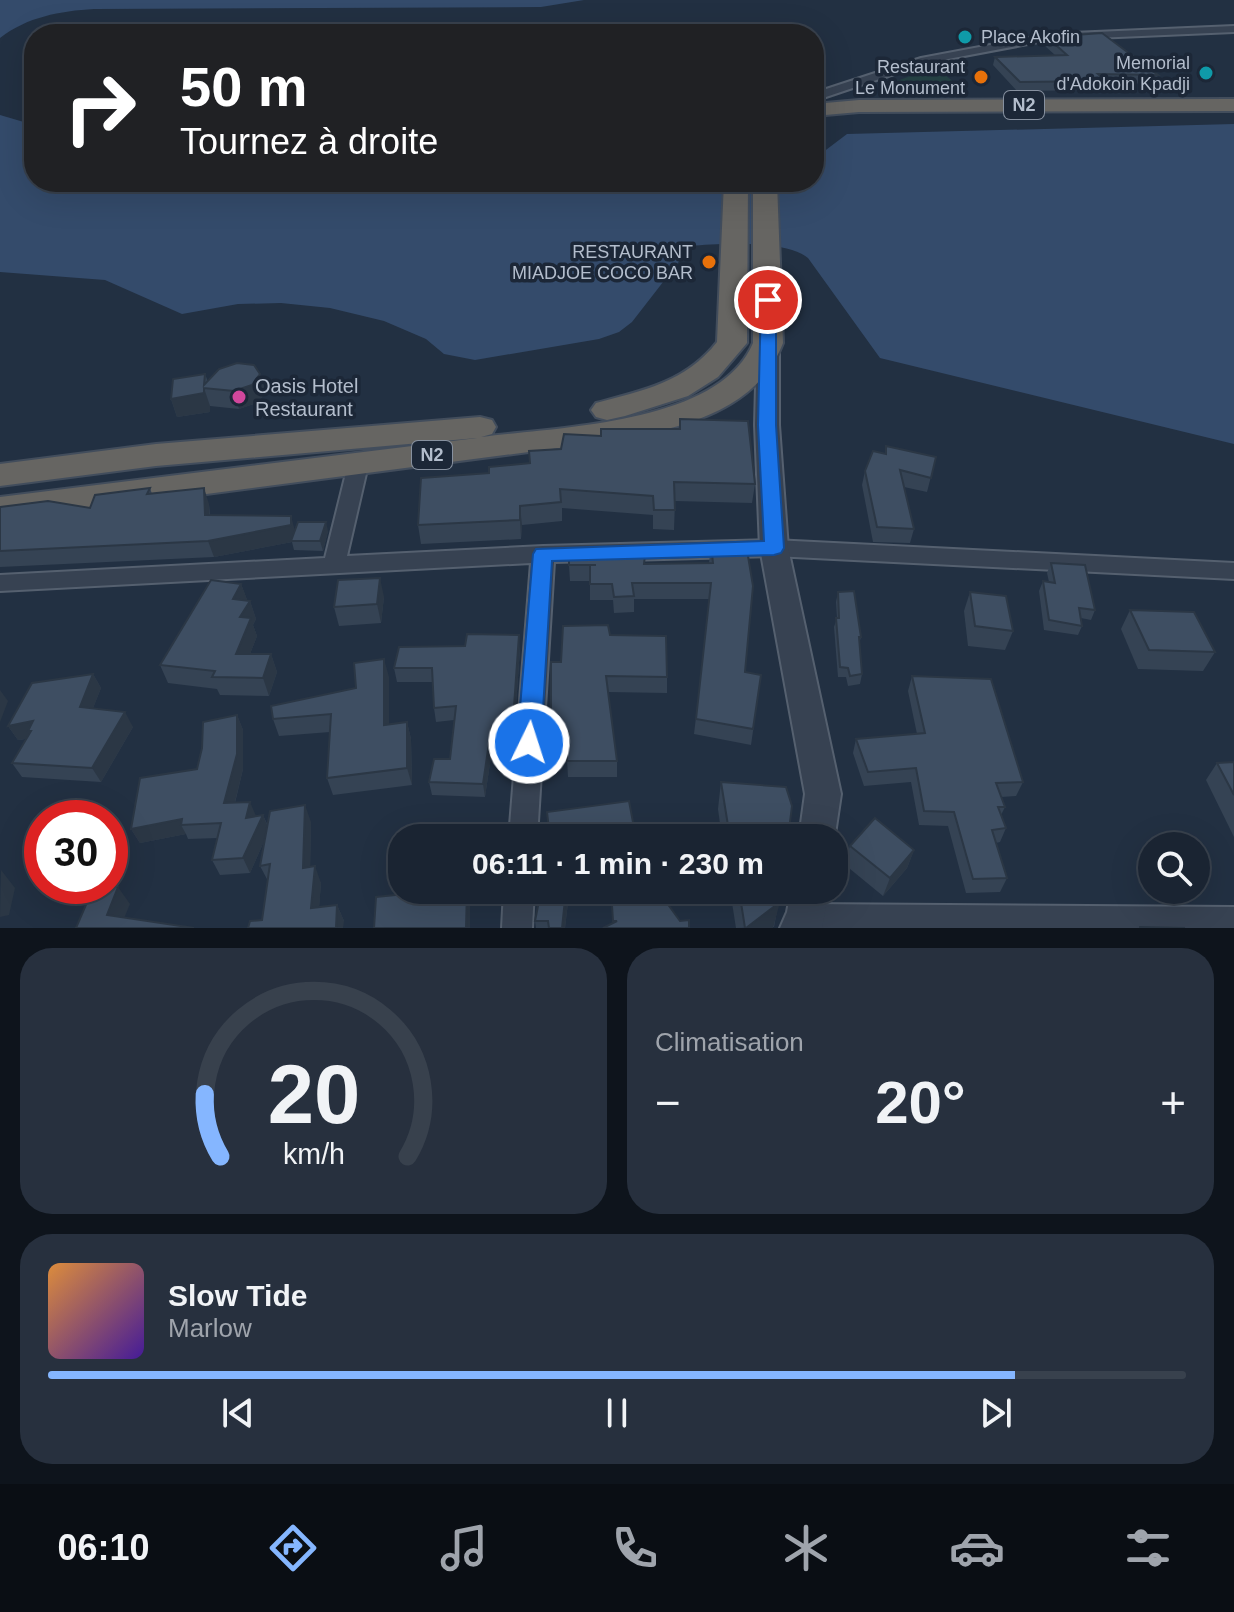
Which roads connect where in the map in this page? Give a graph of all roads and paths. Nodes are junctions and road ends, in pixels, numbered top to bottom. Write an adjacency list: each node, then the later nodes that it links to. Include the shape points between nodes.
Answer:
1 (1234, 29): 2 (street, via 1049,37 925,60)
2 (824, 95)
3 (1234, 96): 4 (highway, N2)
4 (824, 99)
5 (1234, 105): 6 (highway, N2)
6 (824, 109)
7 (736, 192): 13 (highway, N2, via 732,343 698,379 664,395 531,422 156,455)
8 (765, 192): 9 (highway)
9 (768, 346): 10 (highway, N2, via 733,390); 11 (street)
10 (673, 419): 11 (street); 12 (highway, N2)
11 (767, 425): 15 (street)
12 (358, 465): 14 (highway, N2); 17 (street)
13 (0, 475)
14 (0, 509)
15 (774, 548): 16 (street); 18 (street); 21 (street, via 823,794)
16 (543, 554): 17 (street); 20 (street)
17 (334, 565): 19 (street)
18 (1232, 574)
19 (0, 583)
20 (524, 824)
21 (819, 824)
22 (518, 904): 25 (street)
23 (806, 916): 24 (street)
24 (1234, 922)
25 (517, 928)

